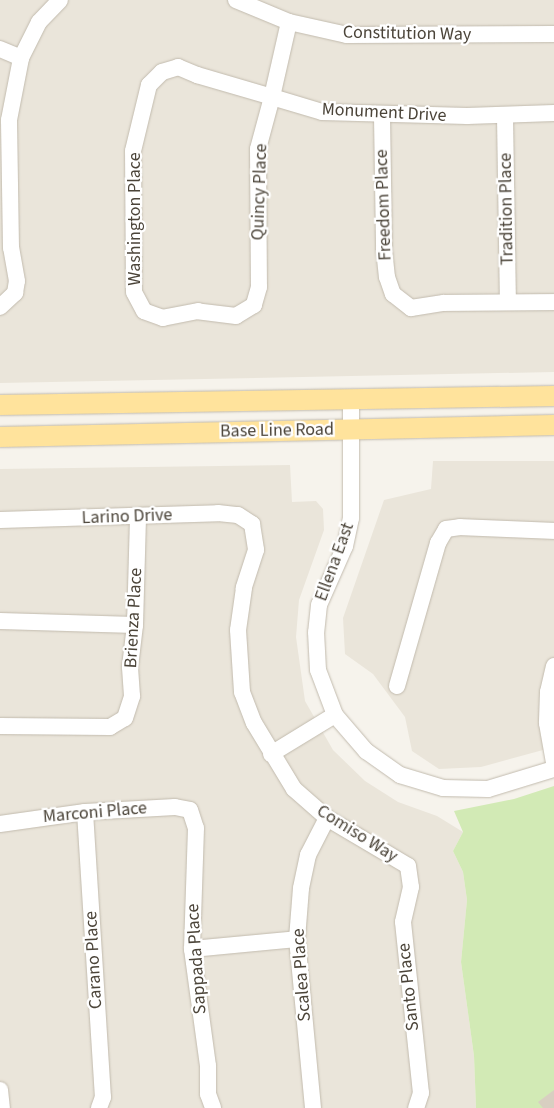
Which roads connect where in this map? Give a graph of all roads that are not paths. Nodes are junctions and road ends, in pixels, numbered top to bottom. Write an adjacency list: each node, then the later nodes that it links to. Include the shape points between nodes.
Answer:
1 (60, 0): 6 (street, via 39,22)
2 (236, 0): 3 (street, Constitution Way)
3 (289, 22): 4 (street, Constitution Way, via 347,35); 8 (street, Quincy Place)
4 (554, 34)
5 (0, 49): 6 (street)
6 (21, 58): 12 (street, via 9,120)
7 (162, 72): 8 (street, Monument Drive, via 178,68); 16 (street, Washington Place, via 149,85 133,151 134,292 144,311 163,318 198,311 236,316)
8 (272, 97): 10 (street, Monument Drive, via 322,112); 16 (street, Quincy Place, via 258,149 260,287)
9 (554, 113): 11 (street, Monument Drive)
10 (382, 116): 11 (street, Monument Drive); 13 (street, Freedom Place, via 384,249 387,277 393,294 411,308 444,303)
11 (505, 116): 13 (street, Tradition Place)
12 (5, 177): 15 (street, via 17,280 15,293)
13 (508, 301): 14 (street)
14 (554, 302)
15 (4, 305)
16 (254, 305)
17 (554, 396): 18 (main road, Base Line Road)
18 (351, 399): 19 (main road, Base Line Road); 21 (street, Ellena East)
19 (0, 405)
20 (554, 425): 21 (main road, Base Line Road)
21 (351, 429): 22 (main road, Base Line Road); 31 (street, Ellena East, via 351,518 344,546 319,605 316,632 318,670)
22 (0, 437)
23 (138, 517): 24 (street, Larino Drive); 25 (street, Larino Drive, via 238,515); 28 (street, Brienza Place)
24 (0, 520)
25 (252, 524): 33 (street, Comiso Way, via 256,550 244,588 238,630 242,692)
26 (554, 531): 30 (street, via 446,529 438,543)
27 (0, 621): 28 (street)
28 (135, 625): 32 (street, Brienza Place, via 130,667 132,696 125,718 110,727)
29 (554, 666): 34 (street, via 548,692 547,723)
30 (397, 686)
31 (335, 715): 33 (street); 35 (street, Ellena East, via 366,751 400,775 443,788 488,789)
32 (0, 726)
33 (271, 754): 38 (street, Comiso Way, via 294,789)
34 (554, 761)
35 (554, 769)
36 (190, 810): 37 (street, Marconi Place, via 175,806); 42 (street, Sappada Place, via 196,828)
37 (85, 812): 39 (street, Marconi Place); 45 (street, Carano Place, via 103,1097)
38 (327, 818): 40 (street, Comiso Way); 41 (street, Scalea Place, via 308,855 301,888)
39 (0, 824)
40 (408, 866): 48 (street, Santo Place, via 411,887 403,922 421,1093)
41 (297, 939): 42 (street); 47 (street, Scalea Place)
42 (192, 949): 46 (street, Sappada Place, via 208,1066 208,1094)
43 (0, 1090): 44 (street)
44 (2, 1108)
45 (99, 1108)
46 (213, 1108)
47 (313, 1108)
48 (416, 1108)

